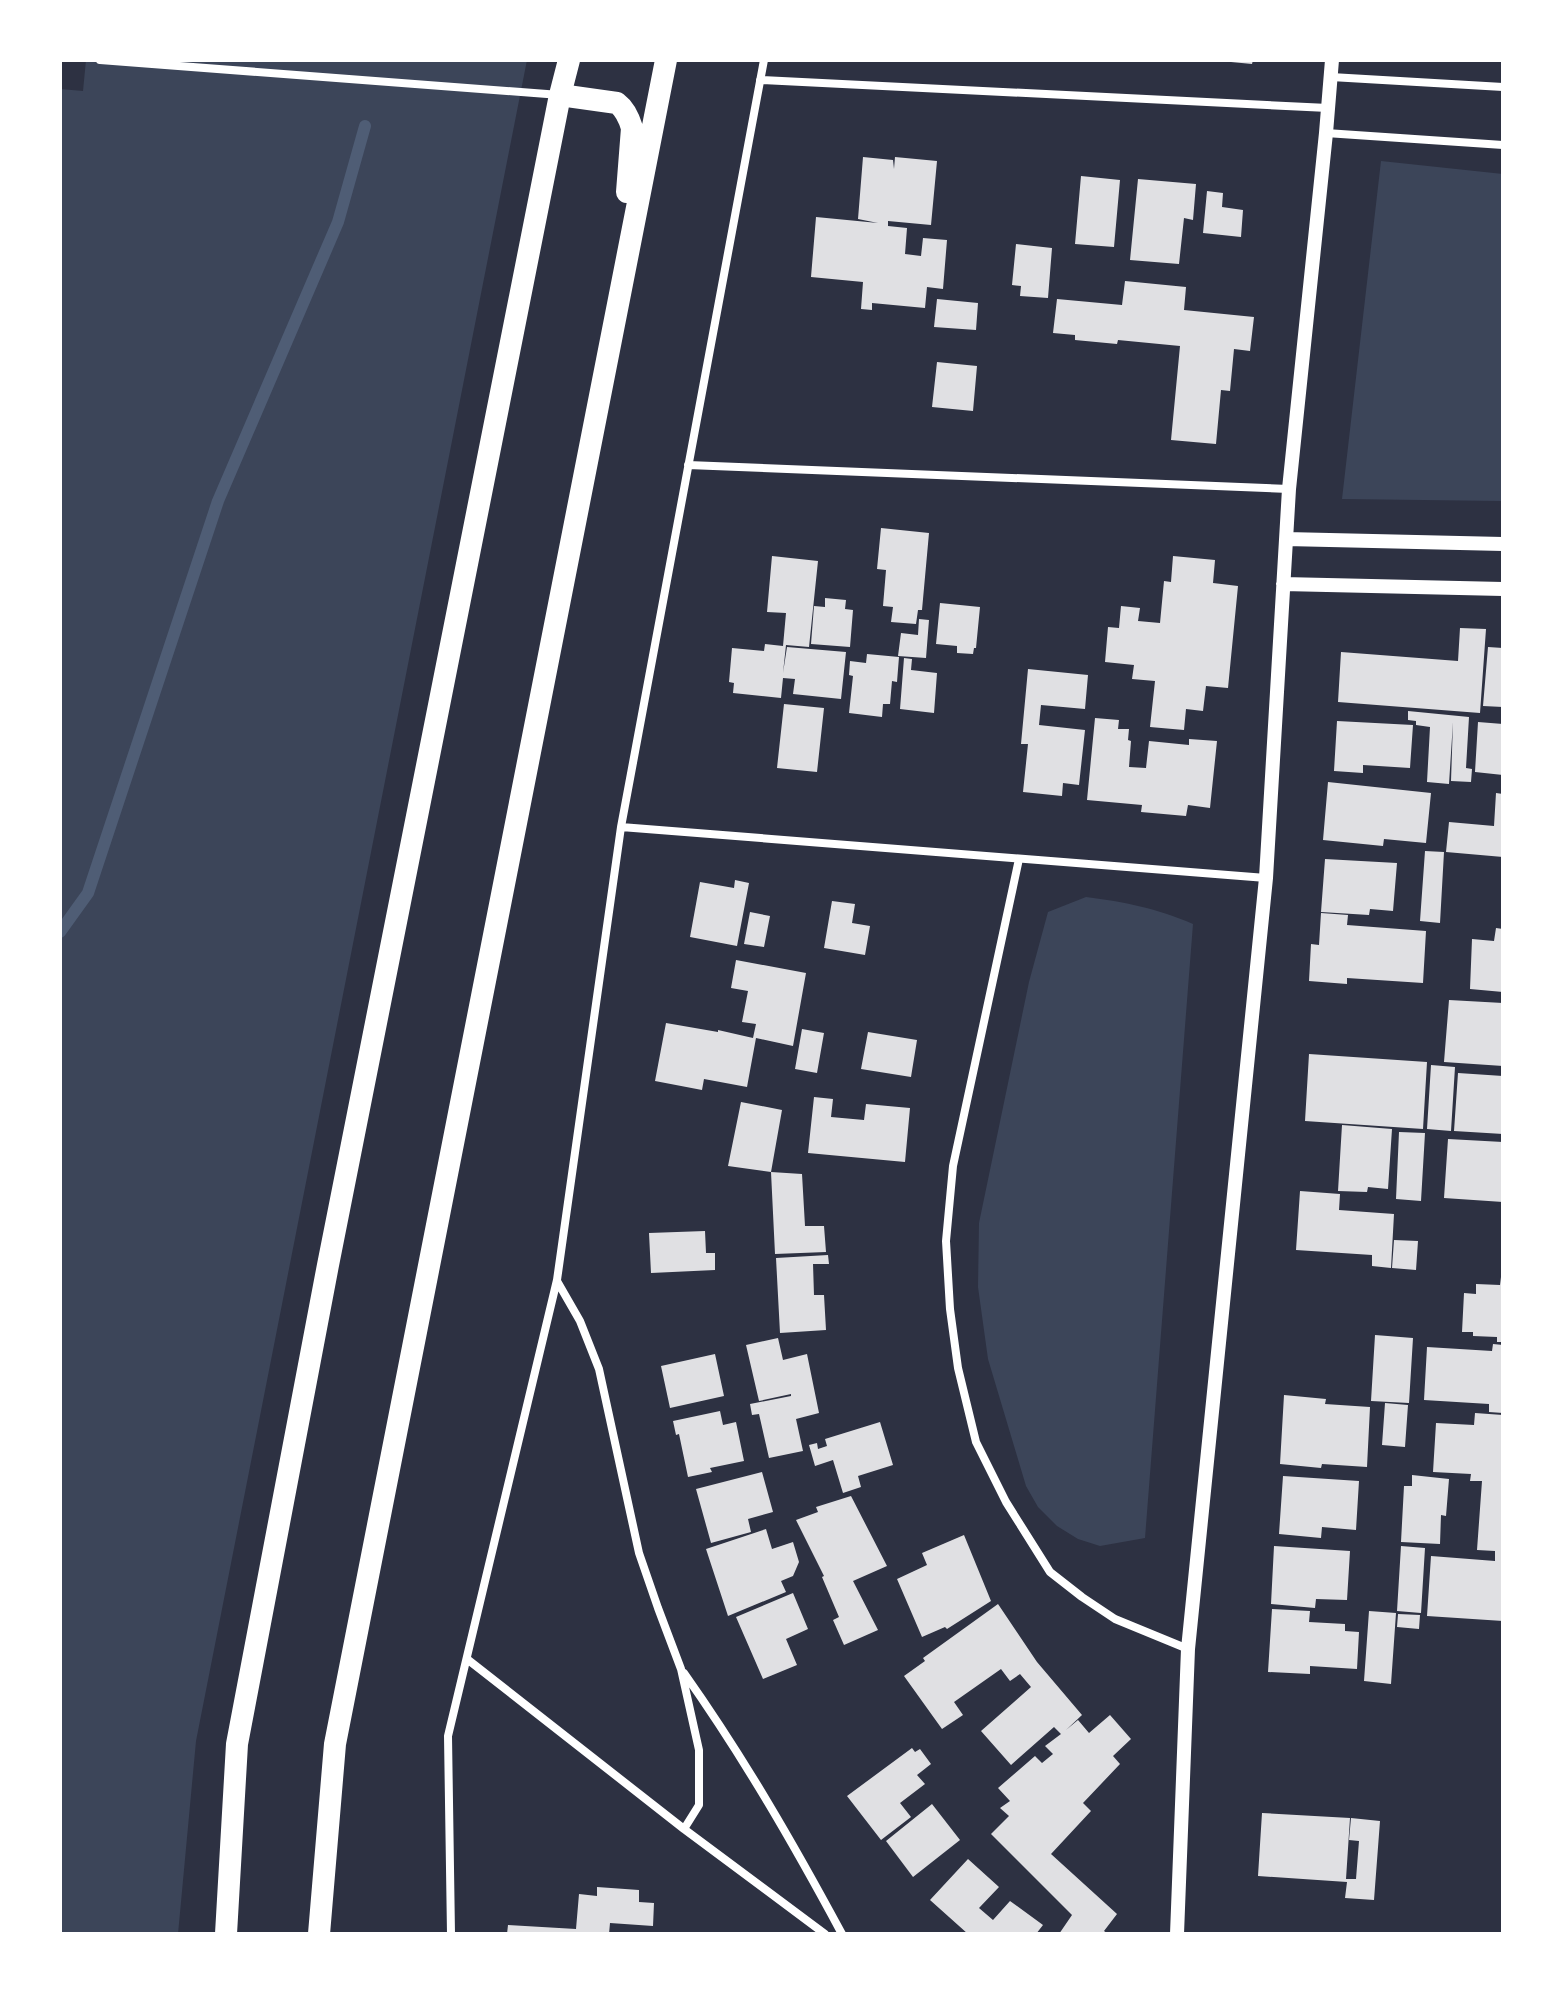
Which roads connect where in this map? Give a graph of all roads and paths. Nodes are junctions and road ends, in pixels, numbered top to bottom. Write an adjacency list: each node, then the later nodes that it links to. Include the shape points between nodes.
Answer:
1 (100, 60): 9 (street)
2 (569, 60): 9 (highway)
3 (666, 60): 13 (highway)
4 (764, 60): 7 (street)
5 (1332, 60): 6 (street)
6 (1331, 77): 8 (street); 10 (street)
7 (760, 80): 10 (street); 14 (street)
8 (1503, 87)
9 (560, 95): 13 (highway, via 617,103 630,120); 28 (highway, via 237,1744)
10 (1328, 108): 11 (street)
11 (1326, 133): 12 (street); 15 (street)
12 (1503, 145)
13 (626, 257): 29 (highway, via 335,1744)
14 (688, 465): 15 (street); 20 (street)
15 (1289, 489): 16 (street)
16 (1286, 539): 17 (street); 18 (street)
17 (1503, 544)
18 (1283, 584): 19 (street); 22 (street)
19 (1503, 589)
20 (621, 827): 21 (street); 23 (street)
21 (1019, 859): 22 (street); 24 (street, via 953,1166 946,1241 958,1368 976,1442 1050,1572 1115,1619)
22 (1266, 878): 24 (street)
23 (557, 1280): 25 (street); 26 (street, via 599,1369 639,1553)
24 (1188, 1649): 33 (street)
25 (467, 1659): 27 (street); 30 (street, via 448,1736)
26 (681, 1669): 27 (street, via 699,1750 699,1805); 32 (street, via 776,1812)
27 (684, 1829): 31 (street)
28 (226, 1934)
29 (319, 1934)
30 (451, 1934)
31 (825, 1934)
32 (842, 1934)
33 (1178, 1934)

